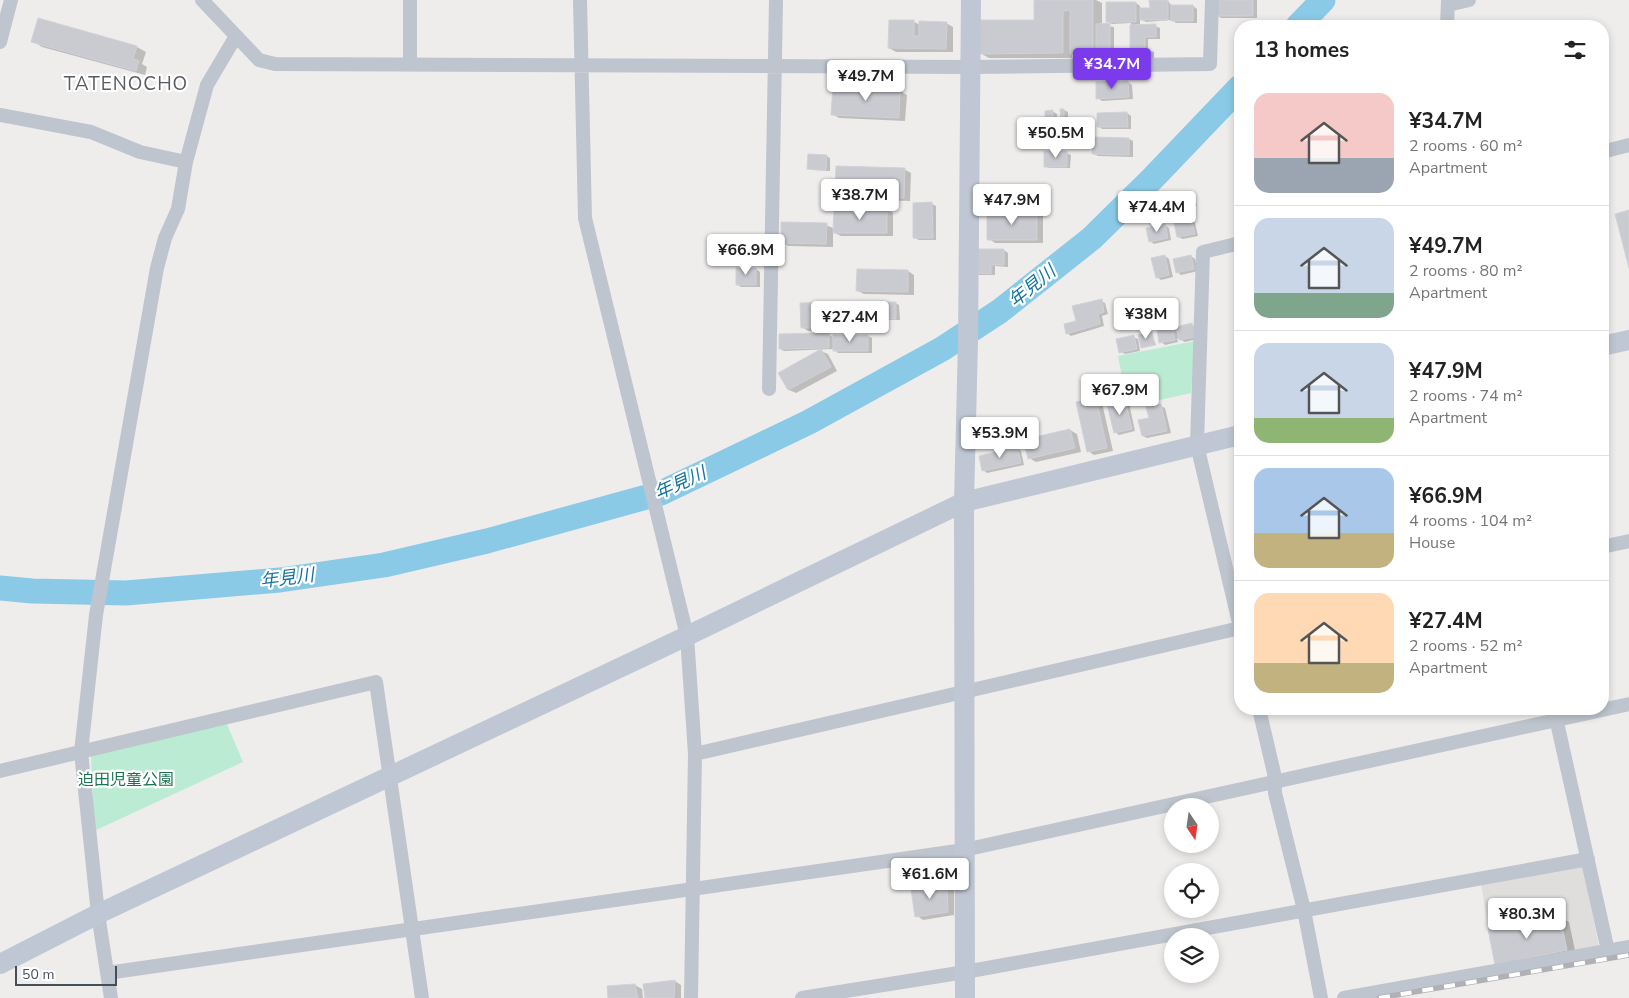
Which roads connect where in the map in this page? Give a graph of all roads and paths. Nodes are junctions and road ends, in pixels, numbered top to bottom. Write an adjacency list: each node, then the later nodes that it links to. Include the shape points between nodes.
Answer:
1 (11, 0): 12 (street)
2 (202, 0): 11 (street)
3 (410, 0): 13 (street)
4 (580, 0): 14 (street)
5 (776, 0): 15 (street)
6 (971, 0): 16 (street)
7 (1212, 0): 16 (street, via 1210,64)
8 (1469, 0): 9 (street)
9 (1448, 2): 10 (street)
10 (1447, 20)
11 (236, 36): 13 (street, via 259,60 275,64); 20 (street, via 207,85)
12 (0, 42)
13 (410, 64): 14 (street)
14 (581, 65): 15 (street); 32 (street, via 585,218)
15 (776, 65): 16 (street); 24 (street)
16 (969, 68): 27 (street)
17 (0, 115): 20 (street, via 92,132 140,152)
18 (1629, 145): 19 (street)
19 (1609, 150)
20 (186, 162): 39 (street, via 178,209 165,238 157,268 102,572)
21 (1234, 244): 26 (street, via 1203,252)
22 (1629, 340): 23 (street)
23 (1609, 344)
24 (769, 388)
25 (1234, 436): 26 (street)
26 (1197, 445): 27 (street); 30 (street)
27 (964, 502): 32 (street); 33 (street)
28 (1629, 541): 29 (street)
29 (1609, 545)
30 (1234, 602)
31 (1234, 628): 33 (street)
32 (687, 636): 40 (street); 42 (street)
33 (963, 691): 40 (street); 44 (street)
34 (1629, 704): 35 (street)
35 (1609, 707)
36 (1260, 715): 43 (street)
37 (1551, 715): 43 (street)
38 (1555, 715): 45 (street)
39 (81, 752): 41 (street); 42 (street, via 376,682); 48 (street)
40 (695, 754): 46 (street)
41 (0, 770)
42 (391, 777): 48 (street); 49 (street)
43 (1274, 782): 44 (street); 47 (street)
44 (964, 850): 46 (street); 54 (street)
45 (1588, 859): 47 (street); 51 (street)
46 (693, 889): 49 (street); 57 (street)
47 (1304, 910): 54 (street); 60 (street)
48 (98, 914): 52 (street); 53 (street)
49 (412, 929): 53 (street); 56 (street)
50 (1629, 947): 51 (street)
51 (1608, 951): 61 (street)
52 (0, 964)
53 (107, 972): 55 (street)
54 (965, 972): 58 (street); 59 (street)
55 (111, 998)
56 (422, 998)
57 (691, 998)
58 (802, 998)
59 (965, 998)
60 (1322, 998)
61 (1344, 998)

